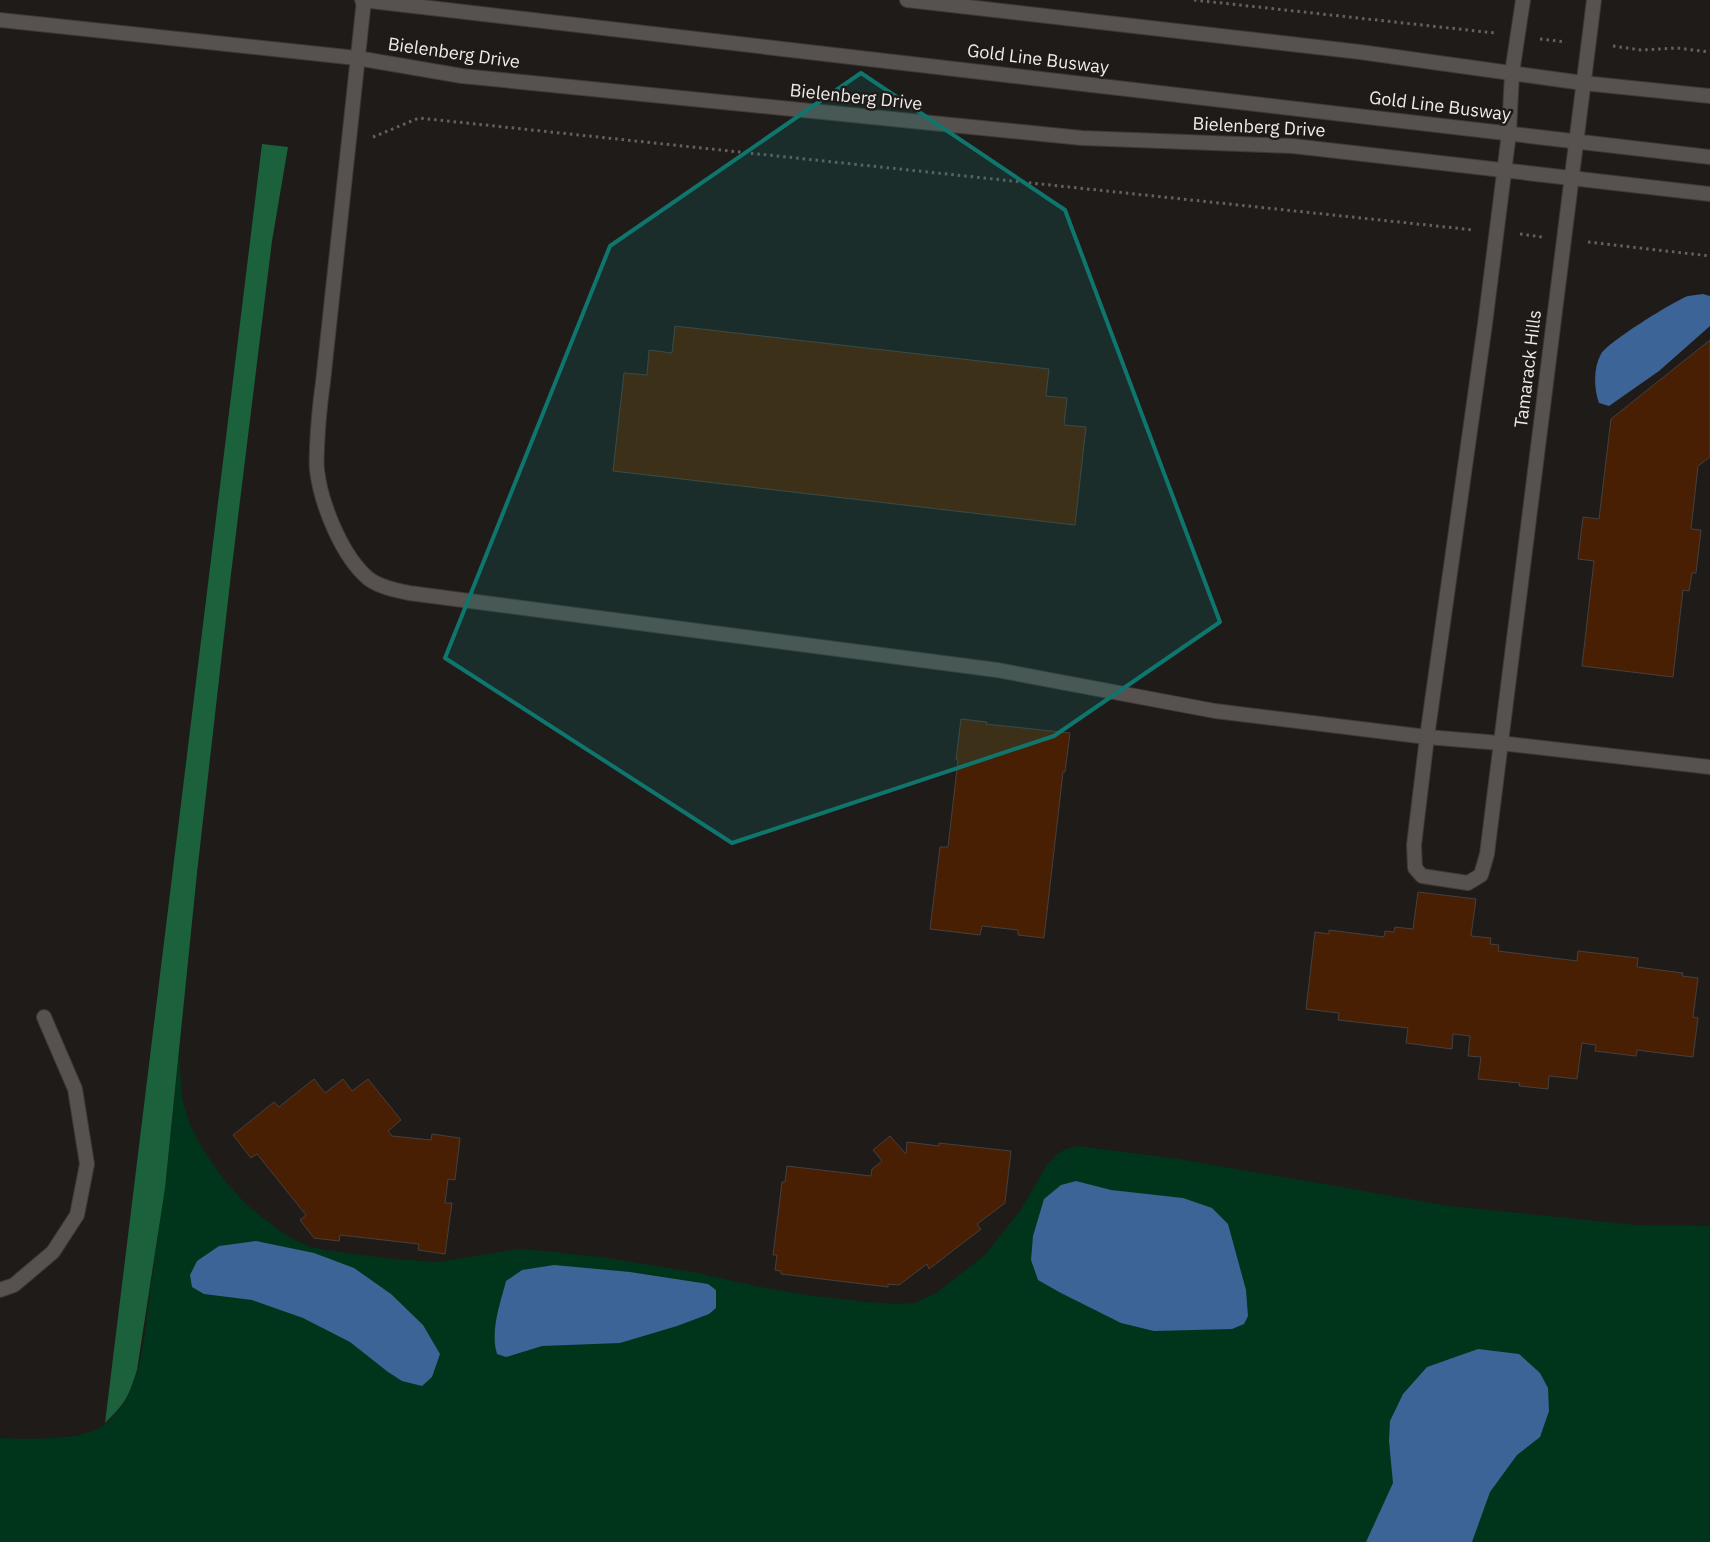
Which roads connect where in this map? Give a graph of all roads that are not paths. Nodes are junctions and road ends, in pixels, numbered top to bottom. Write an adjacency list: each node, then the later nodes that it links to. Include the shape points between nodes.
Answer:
1 (363, 0): 6 (street); 10 (street, Gold Line Busway)
2 (907, 0): 7 (street, via 1360,52)
3 (1523, 0): 7 (street)
4 (1594, 0): 8 (street, Tamarack Hills)
5 (0, 20): 6 (street, Bielenberg Drive)
6 (357, 58): 13 (street, Bielenberg Drive, via 462,76 1082,138 1293,146); 16 (street, via 318,428 317,469 323,495 344,548 370,579 409,593 988,668 1215,711)
7 (1512, 73): 8 (street); 10 (street)
8 (1584, 83): 9 (street); 11 (street, Tamarack Hills)
9 (1710, 96)
10 (1509, 132): 11 (street, Gold Line Busway); 13 (street)
11 (1576, 141): 12 (street, Gold Line Busway); 14 (street, Tamarack Hills)
12 (1710, 157)
13 (1504, 170): 14 (street, Bielenberg Drive); 16 (street)
14 (1571, 178): 15 (street, Bielenberg Drive); 17 (street, Tamarack Hills)
15 (1710, 194)
16 (1427, 737): 17 (street); 17 (street, Tamarack Hills, via 1414,845 1415,868 1422,876 1468,883 1481,875 1485,866)
17 (1500, 743): 18 (street)
18 (1710, 767)
19 (44, 1017): 20 (street, via 75,1089 87,1164 77,1215 53,1252 14,1285)
20 (0, 1290)

